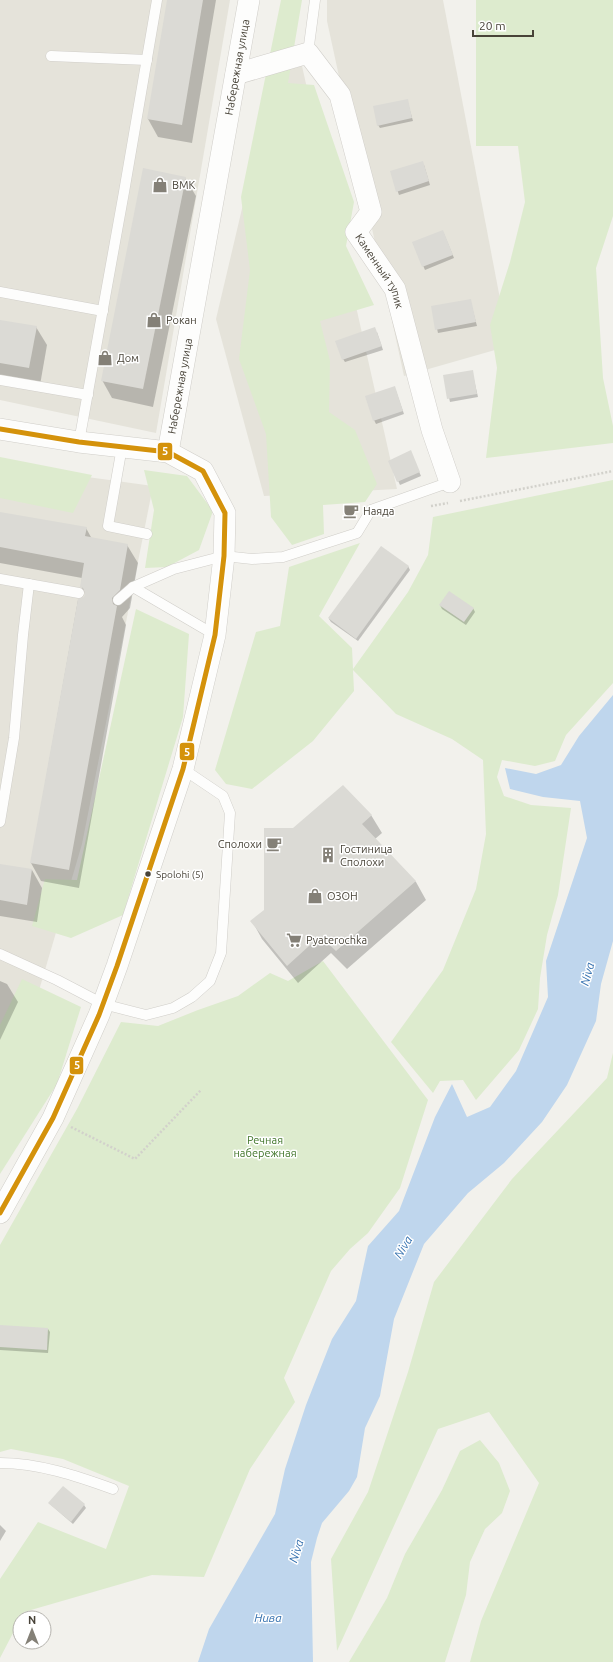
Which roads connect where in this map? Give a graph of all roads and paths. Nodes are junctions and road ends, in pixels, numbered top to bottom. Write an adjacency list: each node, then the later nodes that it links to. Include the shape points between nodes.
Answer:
1 (157, 0): 6 (lane)
2 (249, 0): 7 (street, Набережная улица)
3 (315, 0): 4 (lane)
4 (308, 53): 7 (street); 17 (street, Каменный тупик, via 340,95 371,212 356,232 395,288 432,430)
5 (50, 56): 6 (lane)
6 (147, 60): 9 (lane)
7 (236, 74): 15 (street, Набережная улица)
8 (0, 292): 9 (lane)
9 (103, 311): 11 (lane)
10 (0, 380): 11 (lane)
11 (88, 395): 13 (lane)
12 (0, 429): 13 (street)
13 (79, 442): 14 (street)
14 (122, 447): 15 (street); 21 (lane, via 108,526)
15 (168, 452): 22 (street, via 203,471 226,513)
16 (613, 471): 18 (path)
17 (450, 482): 22 (lane, via 371,510 357,533 283,557 252,559)
18 (460, 501)
19 (452, 502): 20 (path)
20 (429, 507)
21 (147, 534)
22 (224, 556): 25 (lane, via 174,569); 28 (street)
23 (0, 579): 24 (lane)
24 (29, 584): 26 (lane); 30 (lane, via 14,738)
25 (133, 586): 27 (lane); 28 (lane)
26 (79, 593)
27 (118, 600)
28 (215, 635): 29 (street)
29 (183, 769): 32 (street); 32 (lane, via 223,796 230,813 220,953 210,981 192,997 173,1008 146,1015)
30 (0, 822)
31 (0, 954): 32 (lane)
32 (103, 1004): 34 (street)
33 (201, 1090): 34 (path, via 135,1159)
34 (53, 1118): 35 (street)
35 (0, 1213)
36 (0, 1463): 37 (lane, via 19,1463 68,1474)
37 (114, 1489)

